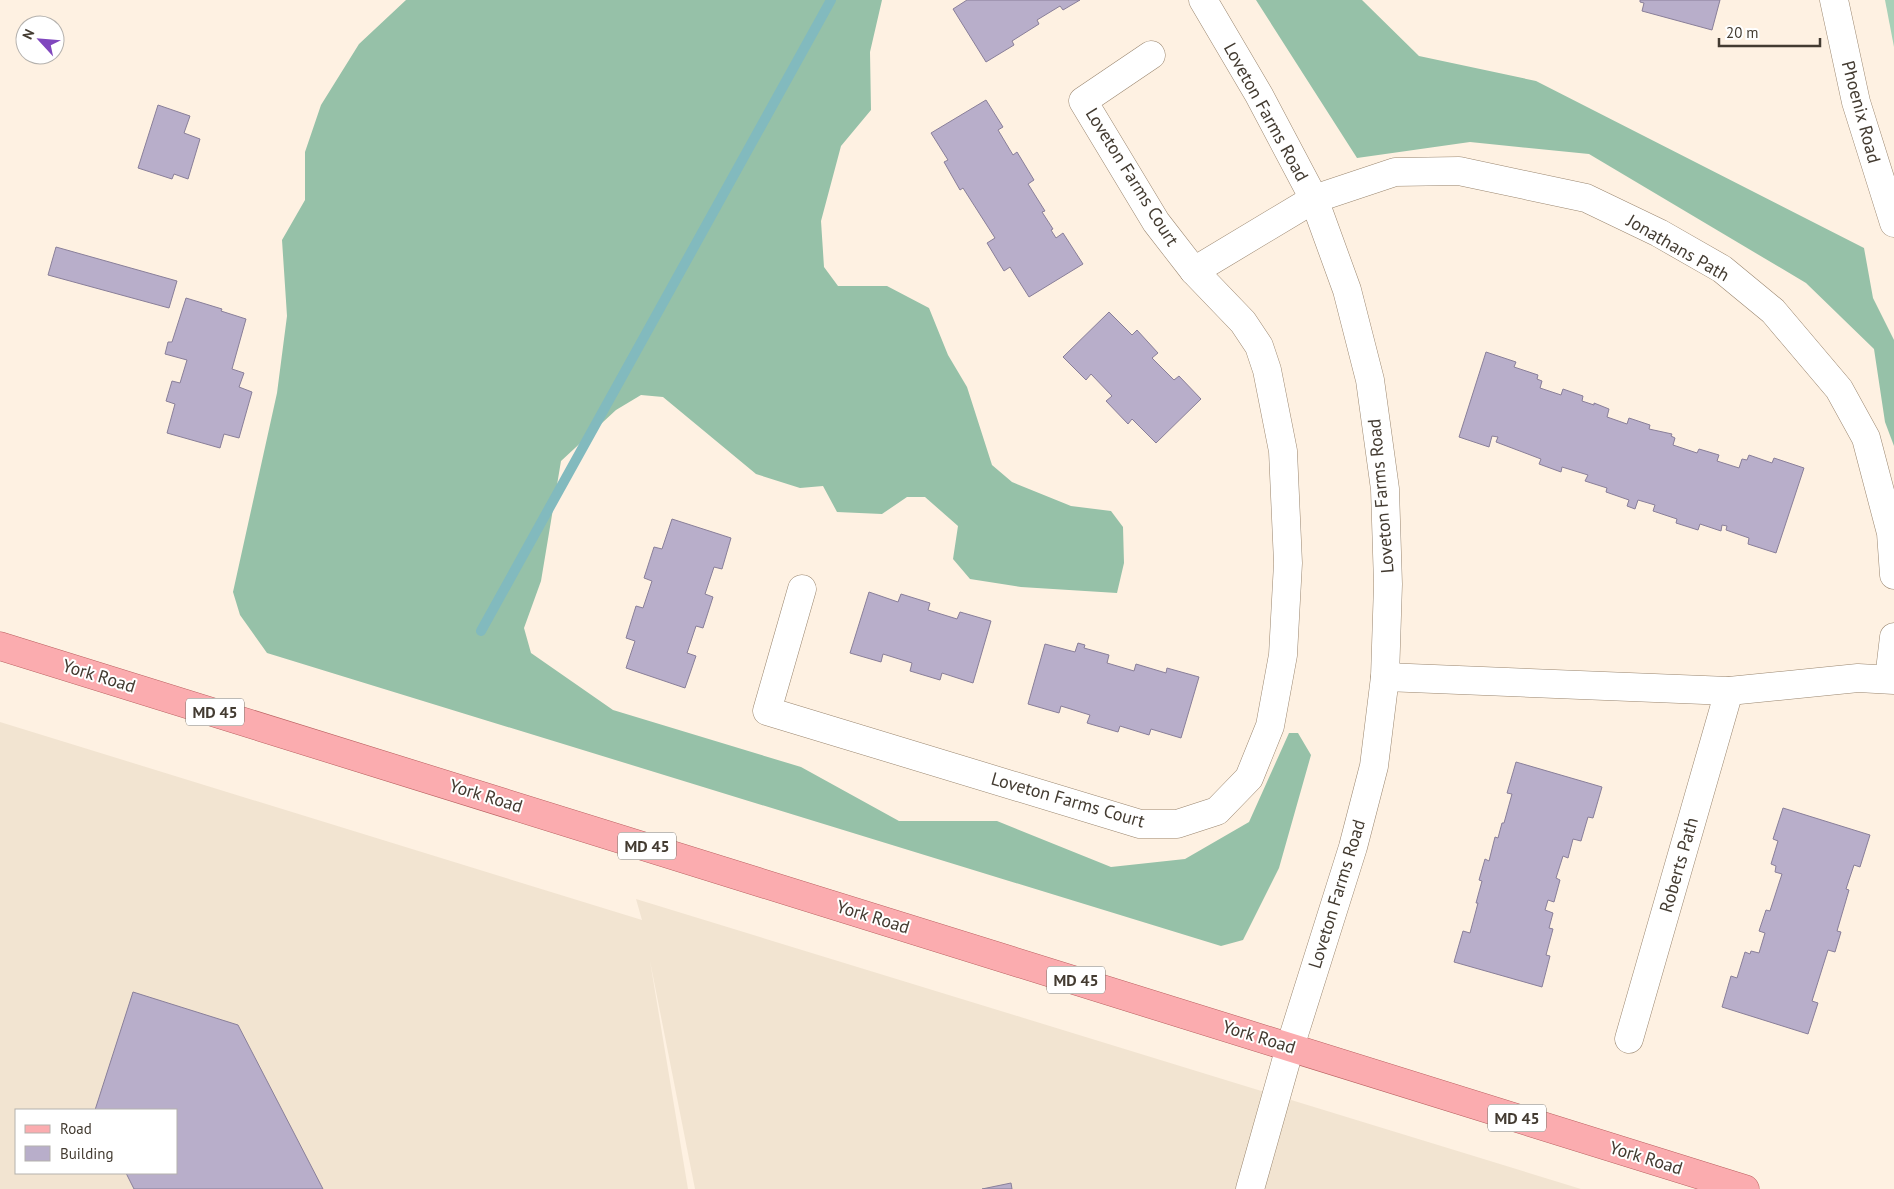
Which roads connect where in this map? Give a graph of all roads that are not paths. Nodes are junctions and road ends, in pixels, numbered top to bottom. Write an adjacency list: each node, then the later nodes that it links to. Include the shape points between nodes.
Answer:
1 (1203, 0): 4 (street, Loveton Farms Road, via 1259,95)
2 (1834, 0): 5 (street, Phoenix Road, via 1856,102)
3 (1151, 55): 6 (street, Loveton Farms Court, via 1083,101 1156,222)
4 (1314, 199): 6 (street); 7 (street, Jonathans Path, via 1396,172 1459,171 1586,198 1660,233 1722,269 1773,311 1844,397 1866,438 1891,533); 11 (street, Loveton Farms Road, via 1347,290 1370,380 1385,499 1388,584)
5 (1894, 222)
6 (1194, 271): 8 (street, Loveton Farms Court, via 1243,322 1259,346 1267,370 1283,452 1288,563 1282,655 1270,726 1249,778 1217,811 1177,824 1140,824 767,711)
7 (1894, 575)
8 (802, 589)
9 (1894, 637): 12 (street)
10 (0, 646): 15 (main road, York Road / MD 45)
11 (1385, 677): 13 (street); 15 (street, Loveton Farms Road, via 1374,766 1358,829)
12 (1892, 680): 13 (street, via 1858,678)
13 (1729, 691): 14 (street, Roberts Path)
14 (1628, 1039)
15 (1290, 1046): 16 (street, Loveton Farms Road); 17 (main road, York Road / MD 45)
16 (1250, 1189)
17 (1745, 1189)

